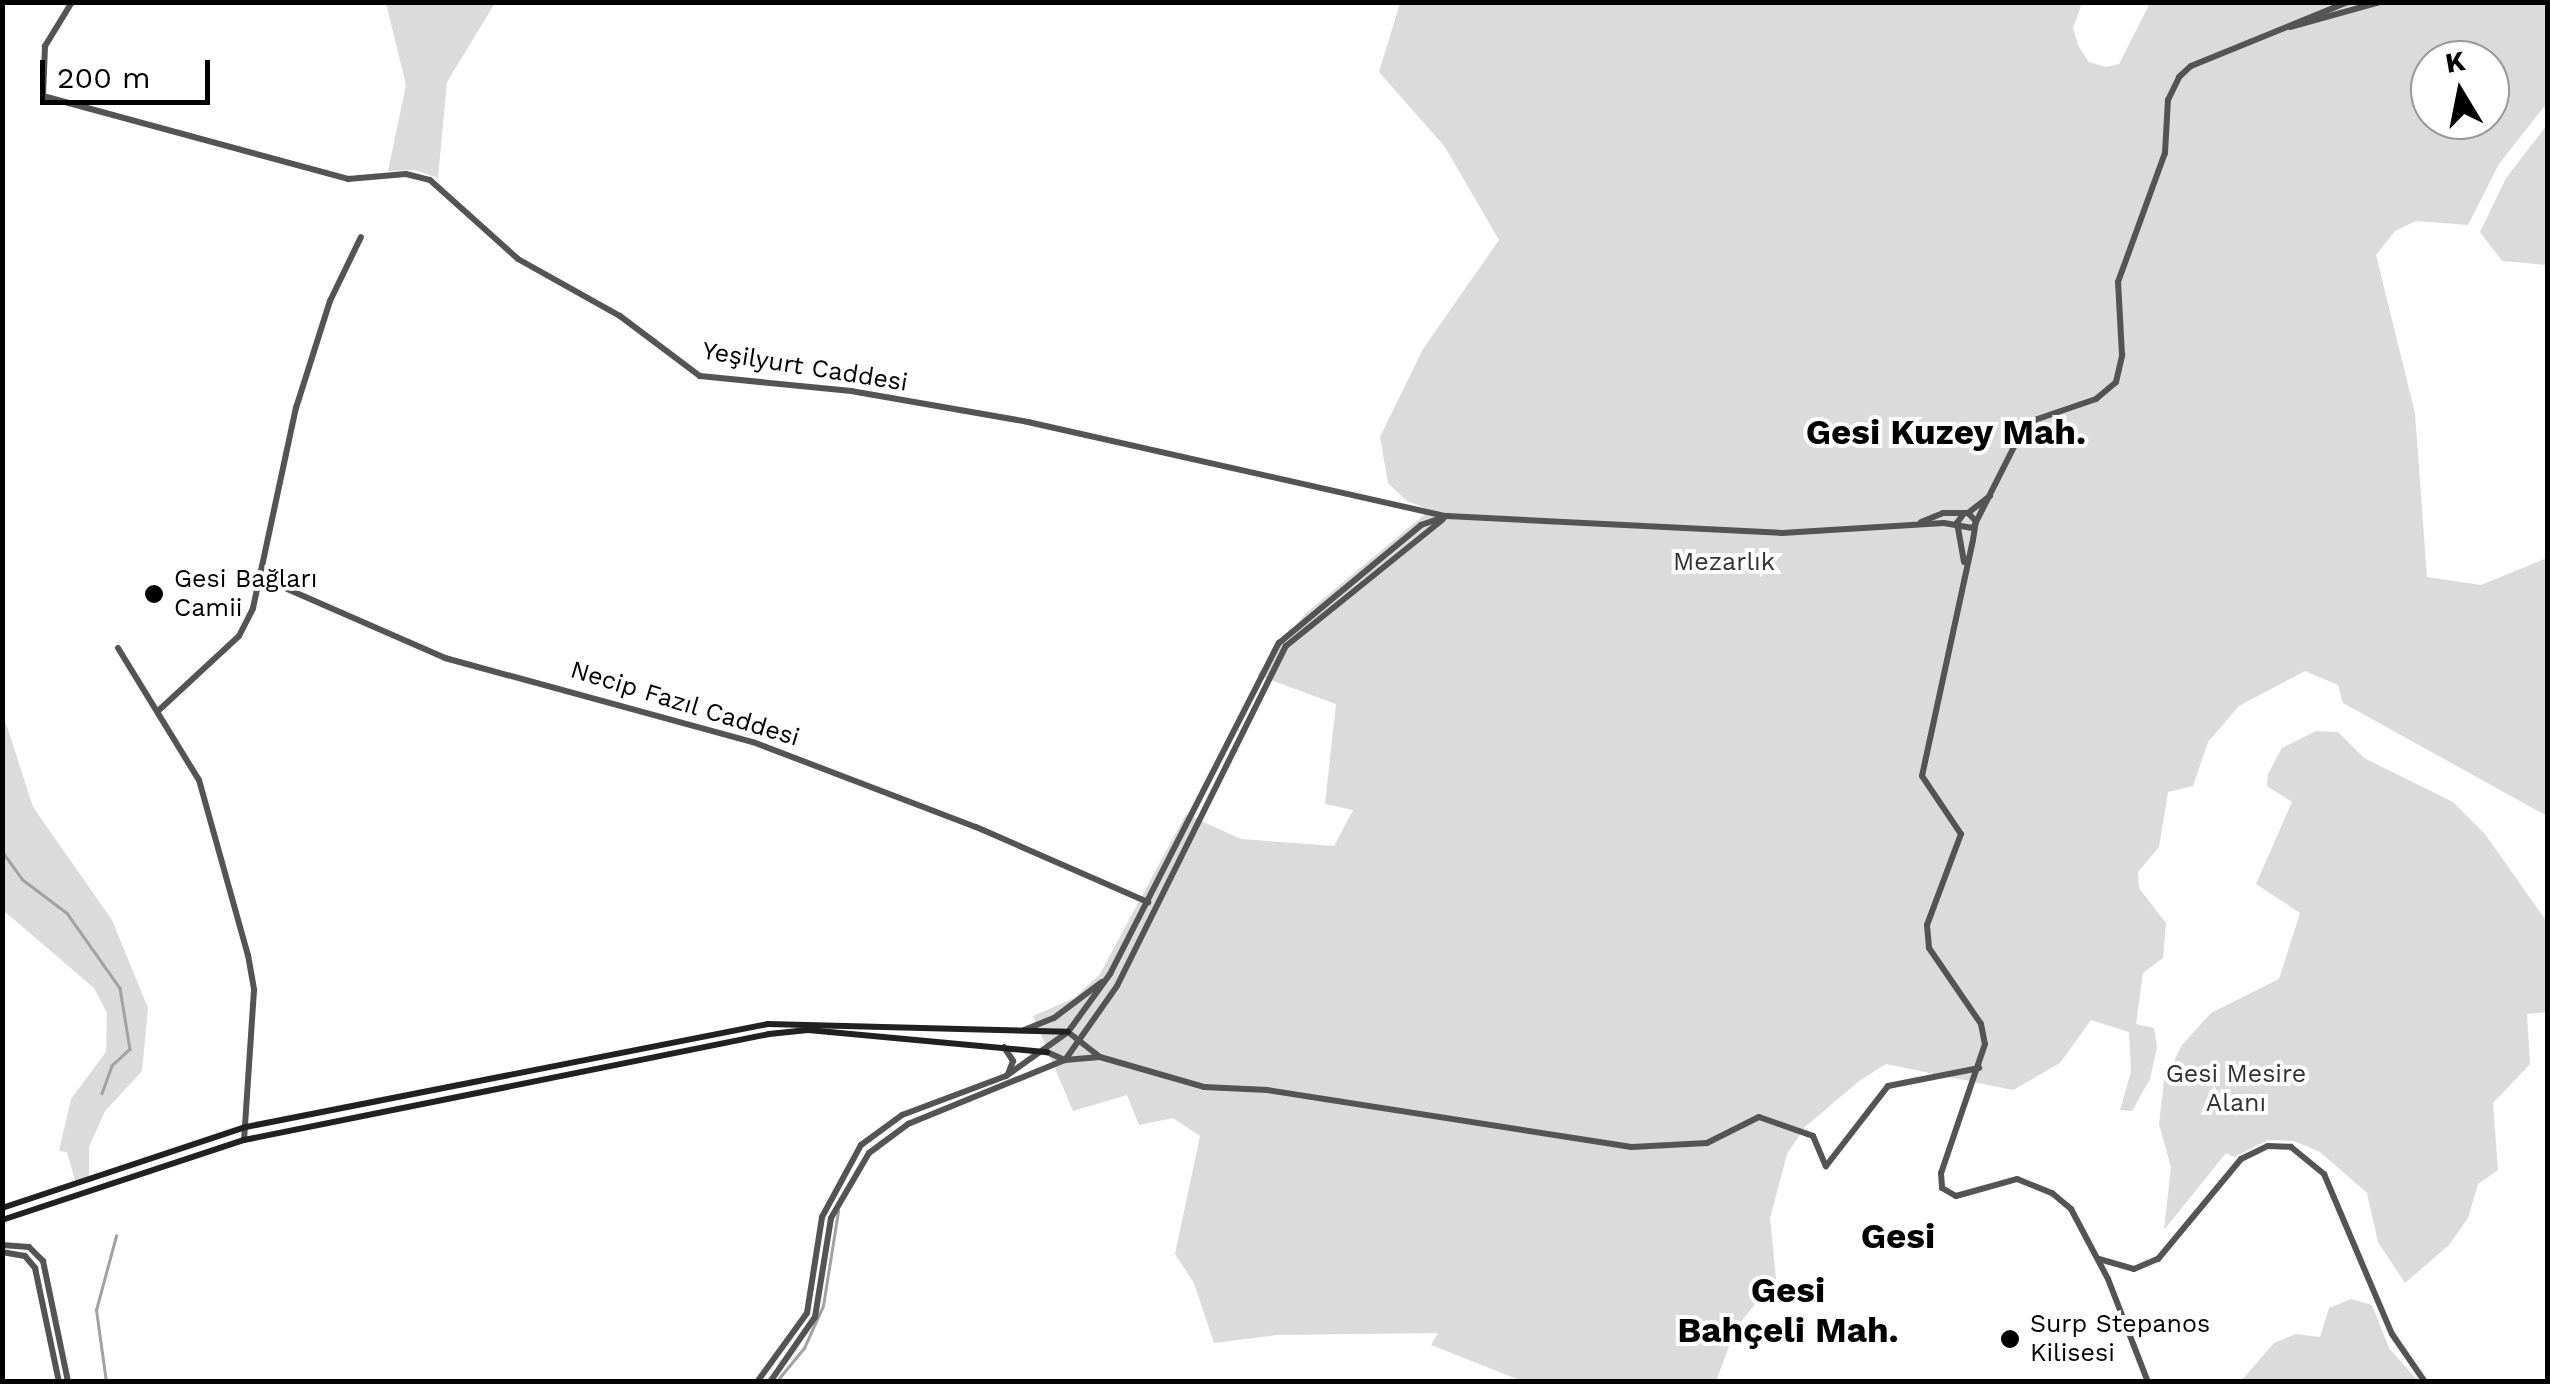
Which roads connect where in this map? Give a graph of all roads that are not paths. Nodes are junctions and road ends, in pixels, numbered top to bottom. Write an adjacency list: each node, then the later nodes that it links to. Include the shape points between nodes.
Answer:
1 (72, 2): 10 (street, Yeşilyurt Caddesi, via 45,46 43,96 348,179 406,174 430,180 518,260 620,316 700,376 836,389 1028,422)
2 (2312, 2): 5 (street)
3 (2348, 2): 5 (street)
4 (2380, 2): 6 (street)
5 (2313, 16): 6 (street)
6 (2279, 29): 8 (street, via 2179,78 2168,100 2165,153 2118,282 2122,355 2116,382 2096,400 2026,424)
7 (361, 238): 15 (street, via 330,300 296,408)
8 (1992, 493): 9 (street); 11 (street)
9 (1967, 513): 11 (street); 12 (street); 13 (street, via 1943,513)
10 (1447, 516): 13 (street, Yeşilyurt Caddesi, via 1782,533); 18 (street, via 1420,525 1279,643); 22 (street, via 1286,646 1117,986)
11 (1976, 524): 12 (street, via 1968,531); 14 (street)
12 (1958, 526): 13 (street); 14 (street)
13 (1910, 527)
14 (1964, 563): 27 (street, via 1940,679 1937,729 1922,776 1961,834 1927,926 1928,948 1981,1024)
15 (262, 578): 17 (street, via 239,636); 18 (street, Necip Fazıl Caddesi, via 446,658 754,742)
16 (118, 648): 17 (street)
17 (158, 711): 29 (street, via 199,780 248,955 254,990)
18 (1148, 902): 19 (street)
19 (1110, 974): 20 (street); 21 (street, via 1054,1018)
20 (1068, 1032): 21 (main road); 22 (street); 24 (street)
21 (1007, 1033): 29 (main road, via 789,1021)
22 (1082, 1042): 25 (street); 26 (street)
23 (998, 1045): 24 (main road); 28 (street, via 1012,1055); 30 (main road, via 808,1030 769,1034)
24 (1047, 1052): 26 (street); 28 (street)
25 (1100, 1057): 26 (street); 27 (street, via 1204,1087 1268,1090 1609,1145 1706,1144 1758,1117 1813,1136 1826,1166 1888,1086)
26 (1065, 1060): 38 (street, via 908,1124 869,1152 835,1208 815,1316)
27 (1979, 1068): 34 (street, via 1942,1188 1956,1196 2003,1180 2030,1182 2070,1209)
28 (1006, 1076): 37 (street, via 902,1114 862,1145 822,1216 807,1313)
29 (246, 1127): 30 (street); 31 (main road)
30 (244, 1140): 32 (main road)
31 (2, 1208)
32 (2, 1220)
33 (2, 1249): 35 (street, via 25,1256 36,1268); 36 (street, via 28,1247 43,1261)
34 (2098, 1258): 39 (street); 40 (street, via 2120,1268 2152,1263 2240,1160 2268,1146 2291,1147 2324,1174 2392,1334)
35 (59, 1382)
36 (68, 1382)
37 (757, 1382)
38 (770, 1382)
39 (2148, 1382)
40 (2425, 1382)

